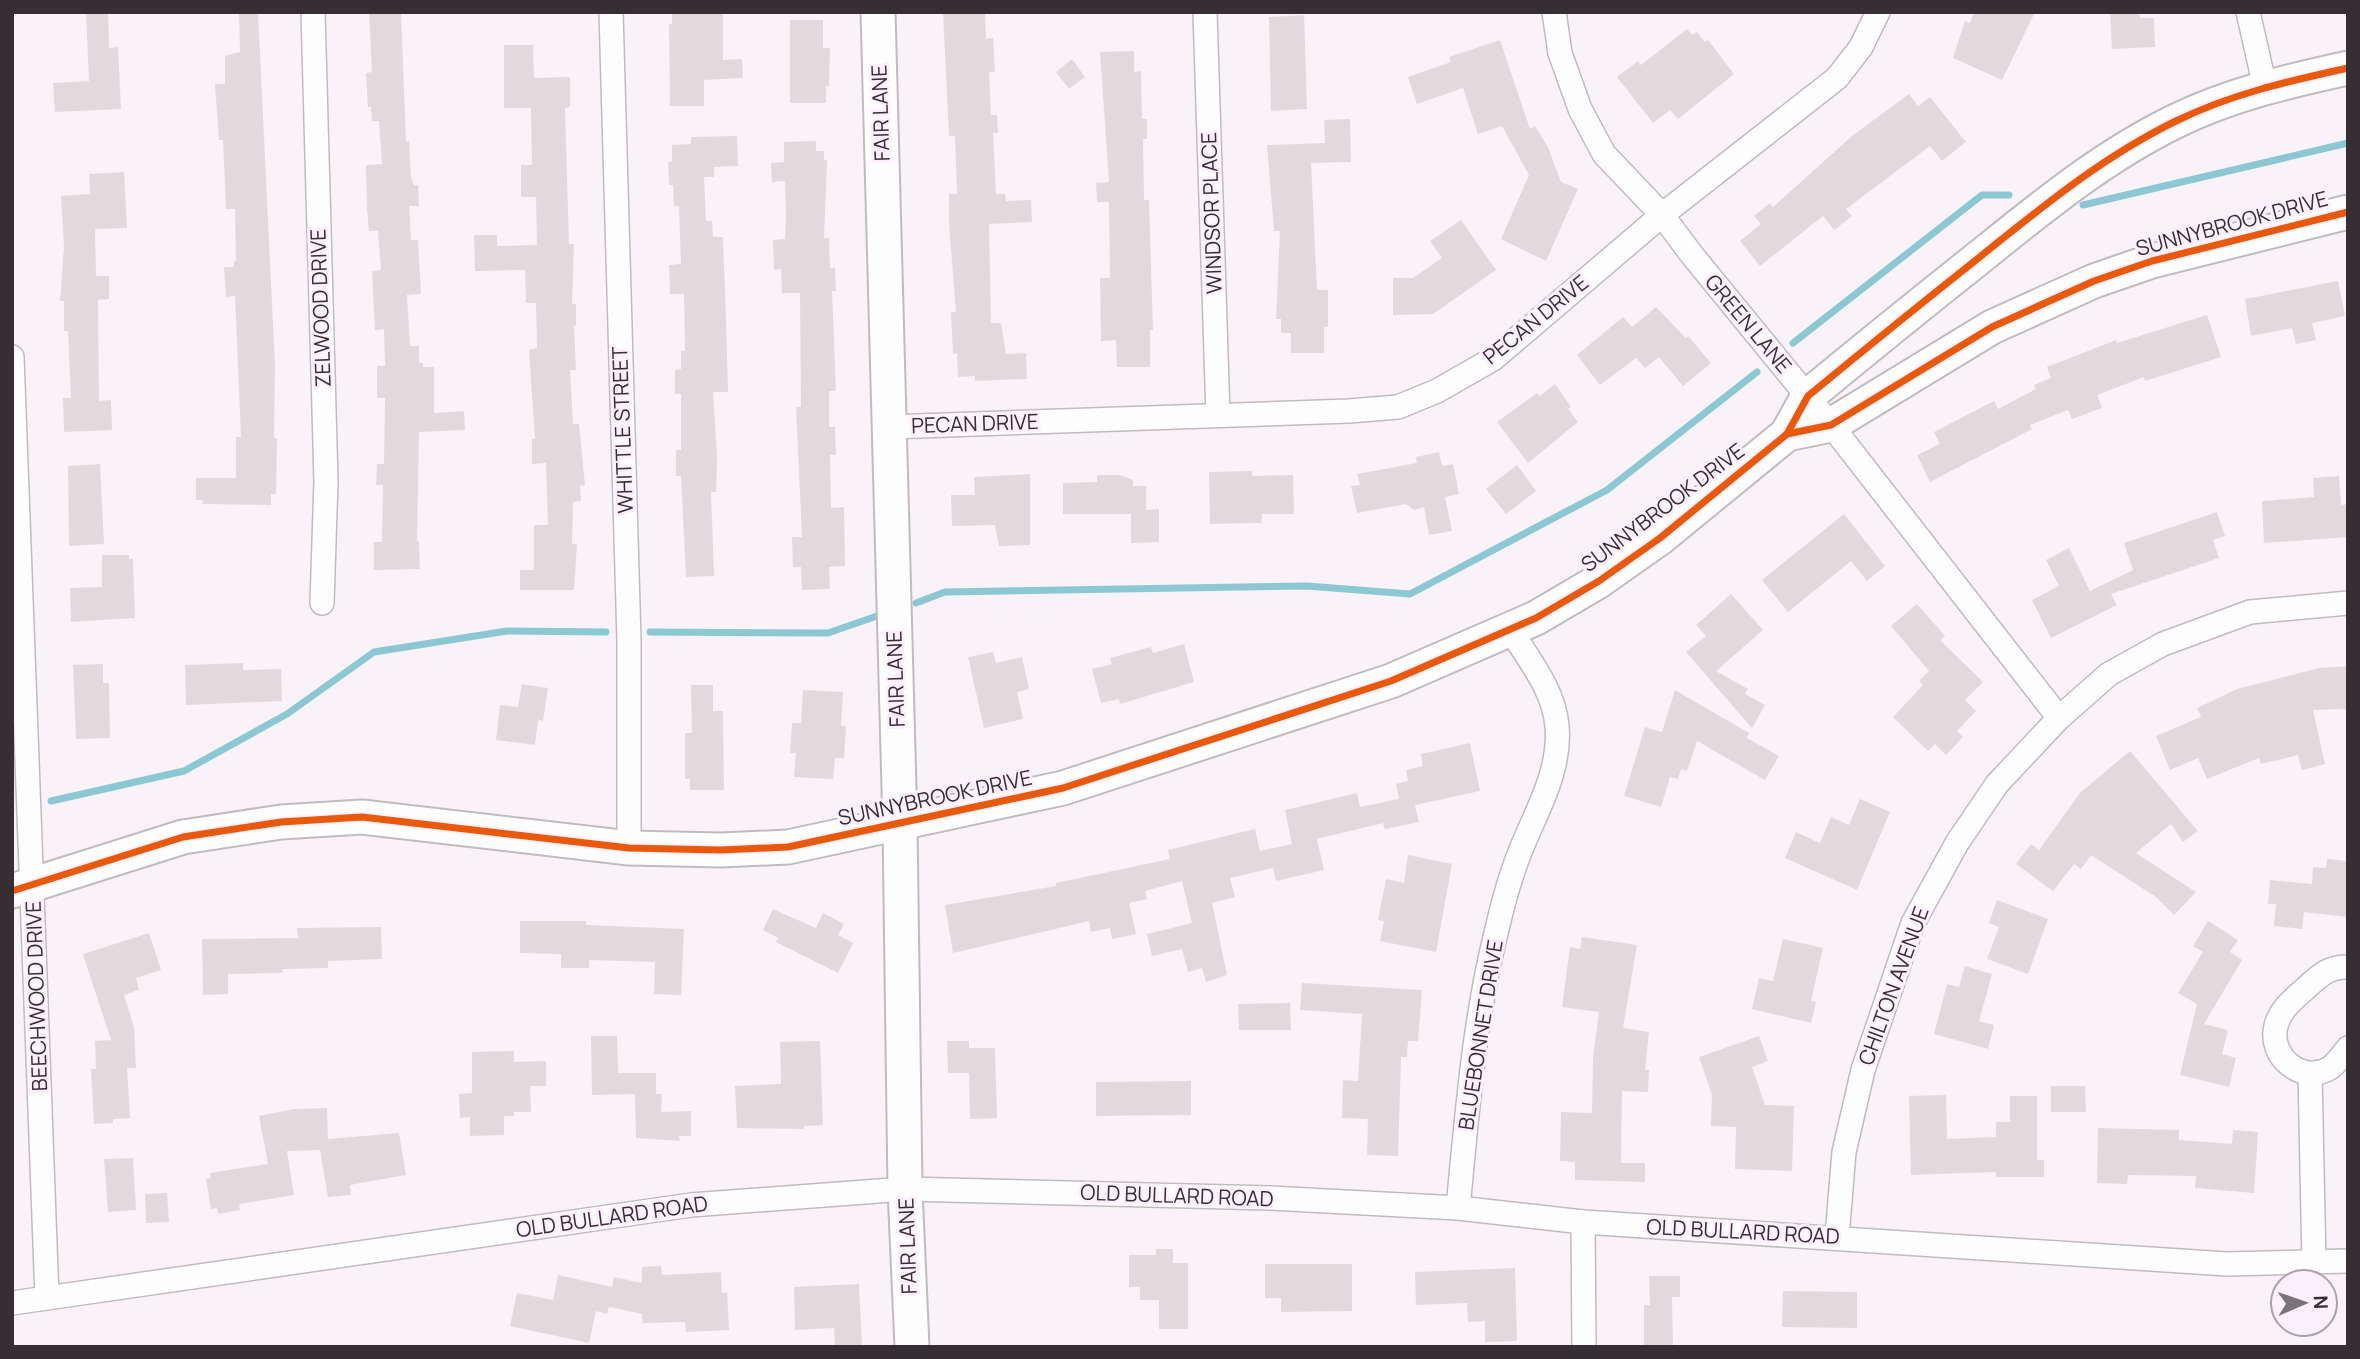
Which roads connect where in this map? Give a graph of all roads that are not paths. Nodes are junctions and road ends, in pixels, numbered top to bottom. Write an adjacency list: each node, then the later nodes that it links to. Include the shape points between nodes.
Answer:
1 (313, 12): 18 (street, ZELWOOD DRIVE, via 326,481)
2 (611, 12): 23 (street, WHITTLE STREET, via 629,641)
3 (878, 12): 16 (main road, FAIR LANE)
4 (1205, 12): 14 (street, WINDSOR PLACE)
5 (1554, 12): 11 (street, GREEN LANE, via 1560,53 1604,154)
6 (1878, 12): 11 (street, PECAN DRIVE, via 1861,47 1837,78)
7 (2248, 12): 9 (street)
8 (2348, 68): 9 (main road, SUNNYBROOK DRIVE)
9 (2265, 87): 13 (main road, SUNNYBROOK DRIVE, via 2179,119 2104,161)
10 (2348, 212): 15 (main road, SUNNYBROOK DRIVE, via 2152,261 2094,281 1992,327)
11 (1662, 215): 13 (street, GREEN LANE); 14 (street, PECAN DRIVE, via 1493,359 1437,391 1398,407)
12 (12, 357): 24 (street, BEECHWOOD DRIVE)
13 (1808, 396): 15 (street, GREEN LANE); 17 (main road, SUNNYBROOK DRIVE)
14 (1218, 415): 16 (street, PECAN DRIVE)
15 (1831, 425): 17 (main road, SUNNYBROOK DRIVE); 21 (street, GREEN LANE)
16 (889, 427): 22 (main road, FAIR LANE)
17 (1787, 434): 20 (main road, SUNNYBROOK DRIVE, via 1660,538 1599,581)
18 (322, 603)
19 (2348, 603): 21 (street, CHILTON AVENUE, via 2250,612 2163,644 2109,674)
20 (1511, 631): 22 (main road, SUNNYBROOK DRIVE, via 1391,681 1109,774); 29 (street, BLUEBONNET DRIVE, via 1554,709 1556,760 1513,872 1493,944 1478,1025)
21 (2059, 718): 31 (street, CHILTON AVENUE, via 1997,784 1957,843 1913,923 1860,1084 1844,1152)
22 (900, 825): 23 (main road, SUNNYBROOK DRIVE, via 788,847); 28 (main road, FAIR LANE)
23 (629, 848): 24 (main road, SUNNYBROOK DRIVE, via 349,818 281,822 183,837)
24 (23, 887): 34 (street, BEECHWOOD DRIVE)
25 (2348, 967): 27 (street, via 2329,969 2316,978 2286,1006 2275,1027 2276,1045 2284,1061)
26 (2348, 1048): 27 (street, via 2330,1068)
27 (2311, 1074): 33 (street)
28 (905, 1189): 29 (street, OLD BULLARD ROAD); 34 (street, OLD BULLARD ROAD, via 691,1205); 36 (main road, FAIR LANE)
29 (1458, 1208): 30 (street, OLD BULLARD ROAD)
30 (1583, 1222): 31 (street, OLD BULLARD ROAD); 37 (street)
31 (1837, 1237): 33 (street, OLD BULLARD ROAD, via 2227,1264)
32 (2348, 1261): 33 (street, OLD BULLARD ROAD)
33 (2314, 1263)
34 (47, 1298): 35 (street, OLD BULLARD ROAD)
35 (12, 1303)
36 (912, 1347)
37 (1584, 1347)

